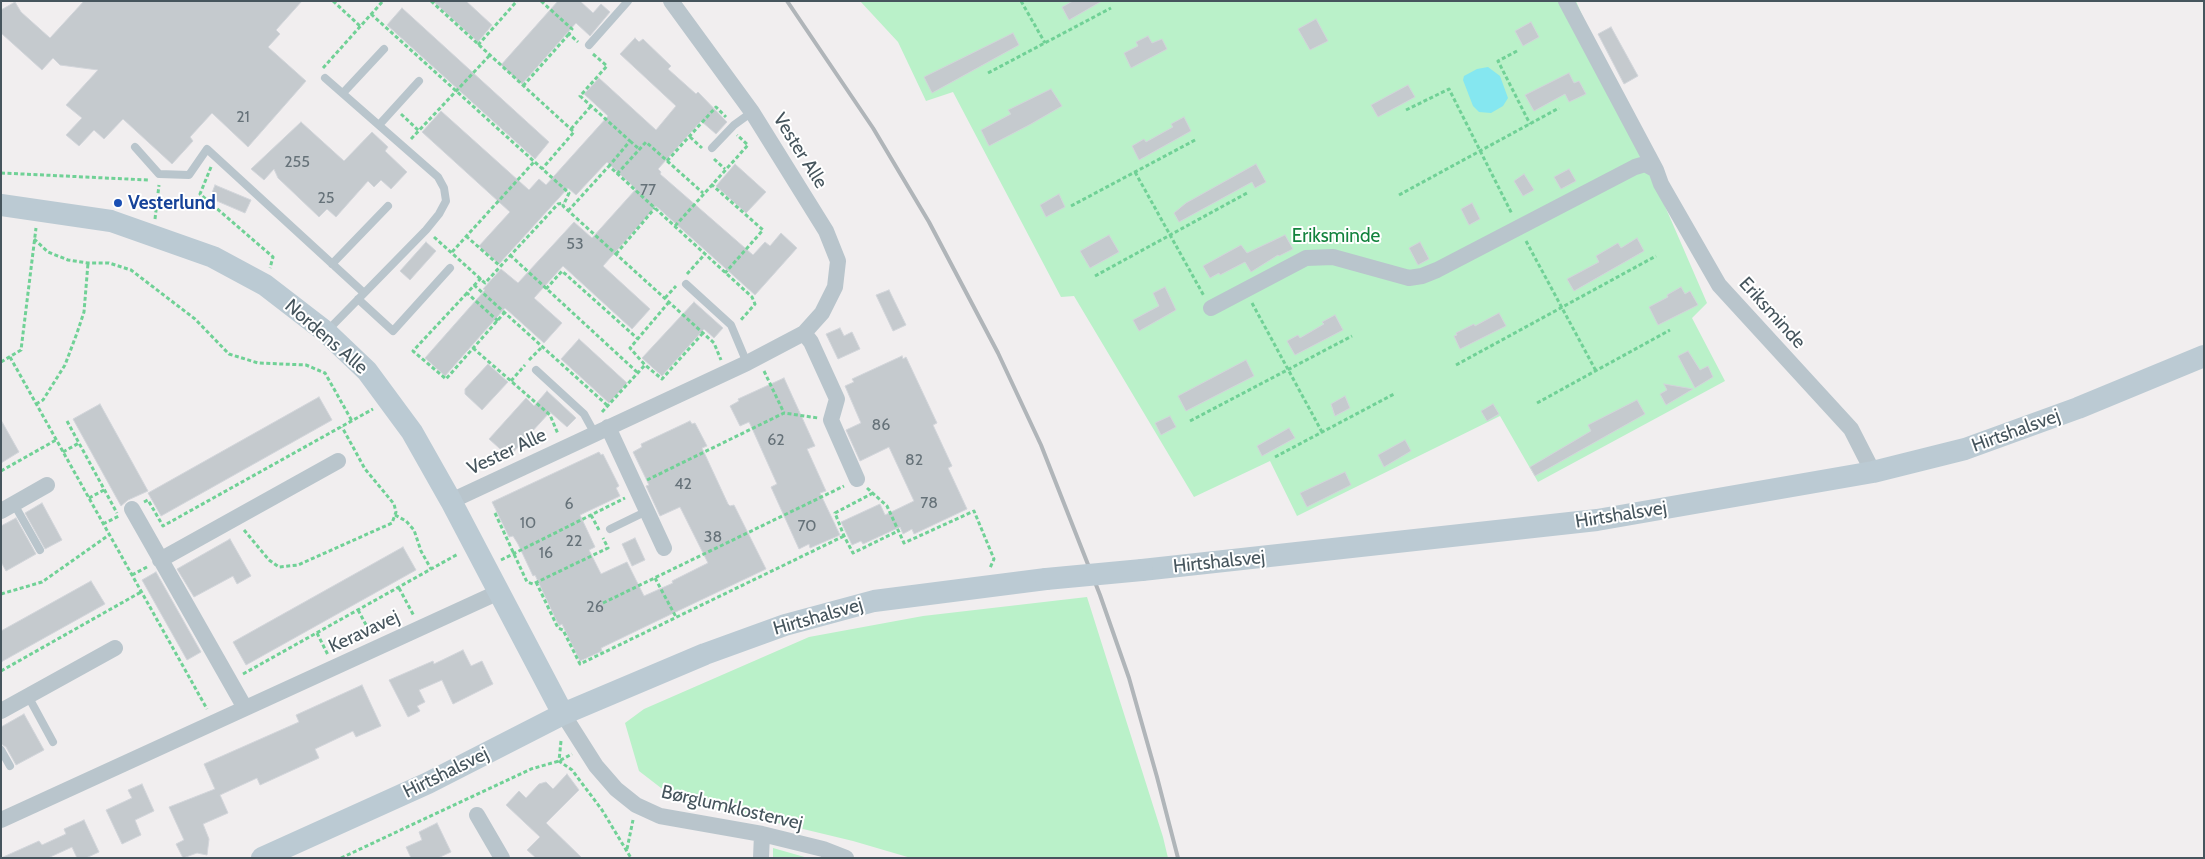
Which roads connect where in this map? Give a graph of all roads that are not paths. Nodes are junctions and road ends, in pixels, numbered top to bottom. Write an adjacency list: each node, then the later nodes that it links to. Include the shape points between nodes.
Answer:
1 (628, 1): 4 (lane)
2 (671, 1): 9 (street, Vester Alle)
3 (1566, 1): 13 (street, Eriksminde)
4 (588, 46)
5 (384, 49): 8 (lane)
6 (325, 78): 8 (lane)
7 (419, 81): 10 (lane)
8 (343, 93): 10 (lane)
9 (752, 112): 12 (lane); 22 (street, Vester Alle, via 826,231 838,261 835,287 822,314)
10 (379, 125): 19 (lane, via 438,177 446,200 426,230)
11 (135, 147): 16 (lane, via 159,174 189,174 207,149)
12 (712, 148)
13 (1656, 170): 20 (street, via 1645,164 1635,167 1422,276 1409,278 1333,257 1306,258); 28 (street, Eriksminde, via 1719,285 1851,429)
14 (1, 205): 21 (street, Nordens Alle, via 111,222 213,257 265,285)
15 (388, 206): 16 (lane)
16 (332, 264): 19 (lane)
17 (450, 268): 19 (lane, via 393,331)
18 (686, 284): 24 (lane, via 731,325)
19 (361, 296): 21 (lane)
20 (1211, 308)
21 (326, 332): 31 (street, Nordens Alle, via 367,371 389,400 412,432)
22 (804, 333): 24 (street, Vester Alle); 29 (street, via 837,399 831,420)
23 (2204, 356): 28 (street, Hirtshalsvej, via 2078,408 1965,449)
24 (752, 360): 26 (street, Vester Alle)
25 (536, 370): 26 (lane)
26 (598, 429): 31 (street, Vester Alle); 33 (street, via 635,486)
27 (338, 461): 38 (street)
28 (1873, 472): 44 (street, Hirtshalsvej, bridge, via 1597,520 1046,579 874,601 785,625 705,654)
29 (858, 479)
30 (47, 485): 32 (street)
31 (451, 501): 39 (street, Nordens Alle)
32 (8, 507): 37 (lane)
33 (647, 511): 35 (lane); 36 (street)
34 (125, 512): 38 (street)
35 (610, 529)
36 (664, 548)
37 (40, 550)
38 (160, 560): 42 (street)
39 (499, 592): 42 (street, Keravavej); 44 (street, Nordens Alle)
40 (115, 648): 41 (street)
41 (28, 696): 43 (street); 45 (lane)
42 (245, 708): 49 (street, Keravavej)
43 (1, 711)
44 (563, 714): 50 (street, Børglumklostervej, via 596,766 616,789 636,805 660,816); 51 (street, Hirtshalsvej, via 428,783)
45 (53, 742)
46 (1, 750): 47 (lane)
47 (10, 766)
48 (477, 815): 52 (street)
49 (1, 820)
50 (762, 834): 53 (street); 54 (street, Børglumklostervej)
51 (262, 858)
52 (502, 858)
53 (761, 858)
54 (846, 858)

